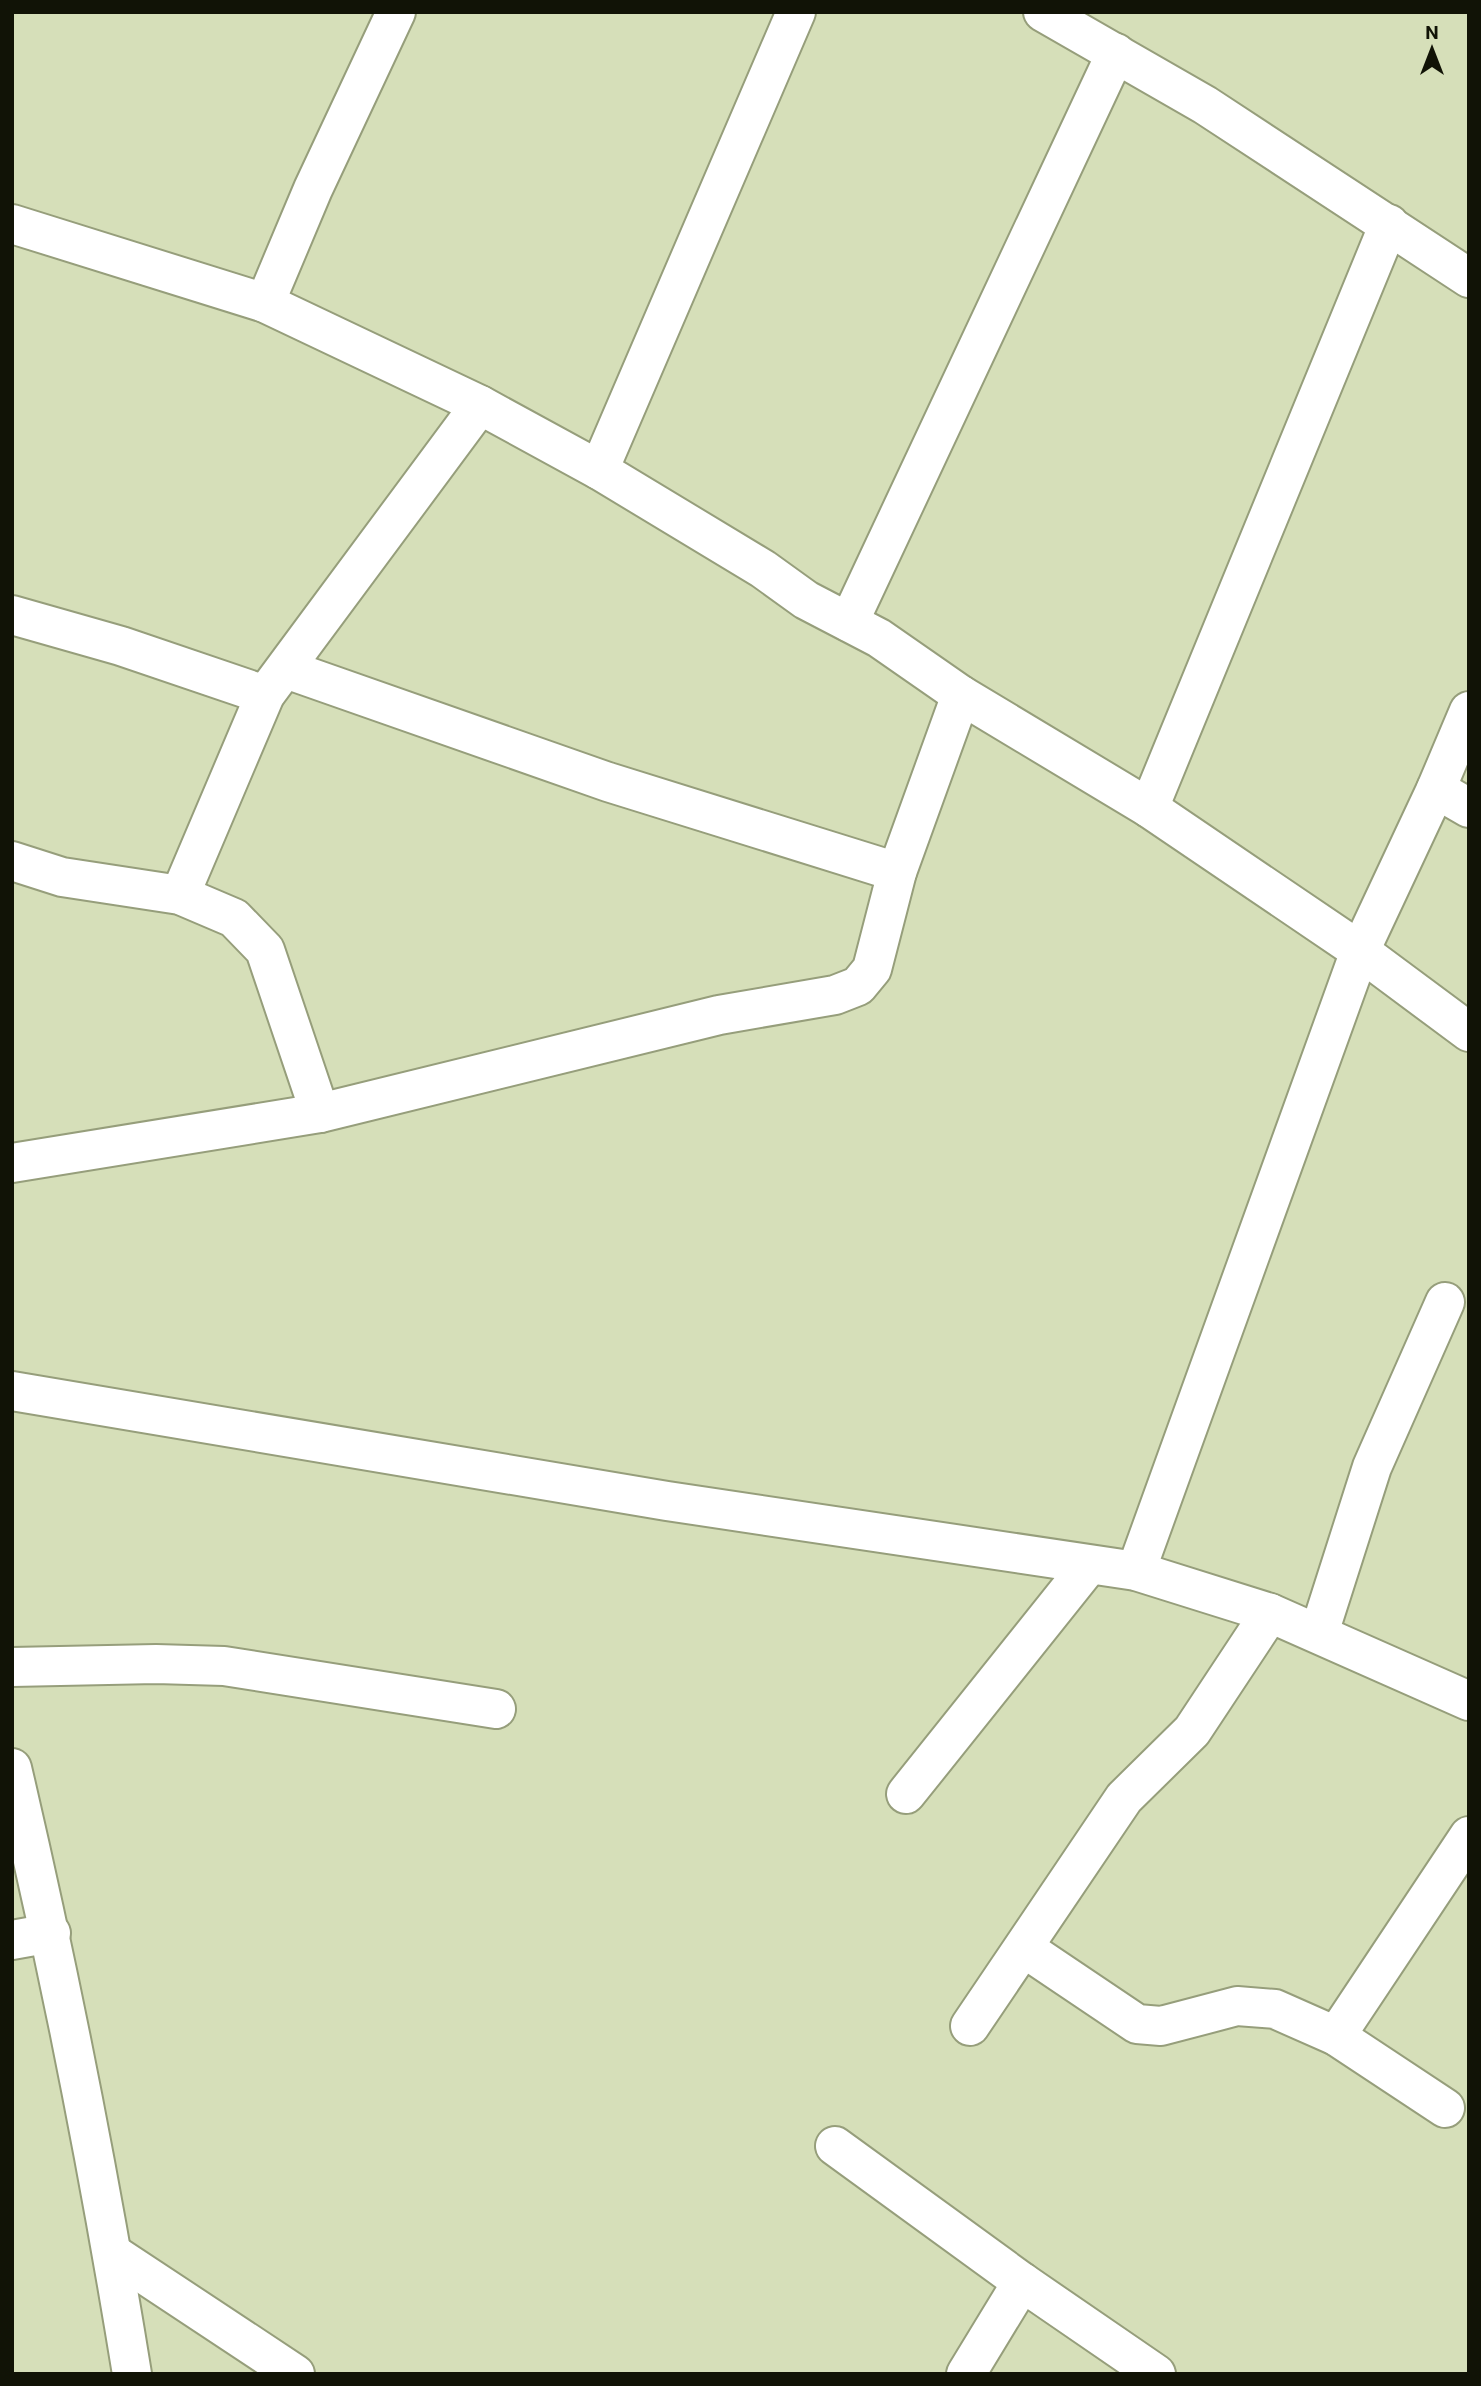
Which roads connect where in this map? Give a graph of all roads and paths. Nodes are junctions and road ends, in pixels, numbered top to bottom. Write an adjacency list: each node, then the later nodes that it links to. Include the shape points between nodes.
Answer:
1 (396, 12): 8 (street)
2 (796, 12): 10 (street)
3 (1043, 12): 4 (street)
4 (1116, 53): 6 (street); 12 (street)
5 (12, 224): 8 (street)
6 (1389, 224): 7 (street); 17 (street)
7 (1469, 278)
8 (265, 303): 9 (street)
9 (480, 405): 10 (street); 13 (street)
10 (599, 470): 12 (street, via 806,600)
11 (12, 615): 13 (street)
12 (849, 622): 14 (street)
13 (276, 682): 20 (street); 21 (street)
14 (961, 695): 17 (street); 20 (street)
15 (1469, 711): 16 (street)
16 (1436, 789): 18 (street); 22 (street)
17 (1149, 808): 22 (street)
18 (1469, 808)
19 (12, 860): 21 (street, via 62,877)
20 (897, 872): 24 (street, via 873,969 858,986)
21 (180, 895): 24 (street, via 234,918 265,950)
22 (1360, 951): 23 (street); 29 (street)
23 (1469, 1032)
24 (320, 1113): 25 (street)
25 (12, 1163)
26 (1446, 1302): 31 (street, via 1372,1467)
27 (12, 1391): 28 (street, via 667,1501)
28 (1089, 1565): 29 (street); 36 (street)
29 (1136, 1571): 30 (street)
30 (1270, 1613): 31 (street); 40 (street, via 1192,1731 1124,1798)
31 (1319, 1633): 33 (street)
32 (12, 1667): 34 (street, via 224,1667)
33 (1467, 1695)
34 (496, 1709)
35 (12, 1768): 38 (street)
36 (906, 1794)
37 (1469, 1836): 42 (street)
38 (51, 1933): 39 (street); 45 (street)
39 (12, 1940)
40 (1024, 1948): 41 (street); 42 (street, via 1137,2024 1161,2026 1237,2006 1275,2009)
41 (970, 2026)
42 (1336, 2036): 43 (street)
43 (1446, 2108)
44 (835, 2146): 46 (street)
45 (112, 2253): 47 (street); 48 (street)
46 (1022, 2282): 49 (street); 50 (street)
47 (132, 2374)
48 (295, 2374)
49 (966, 2374)
50 (1156, 2374)

